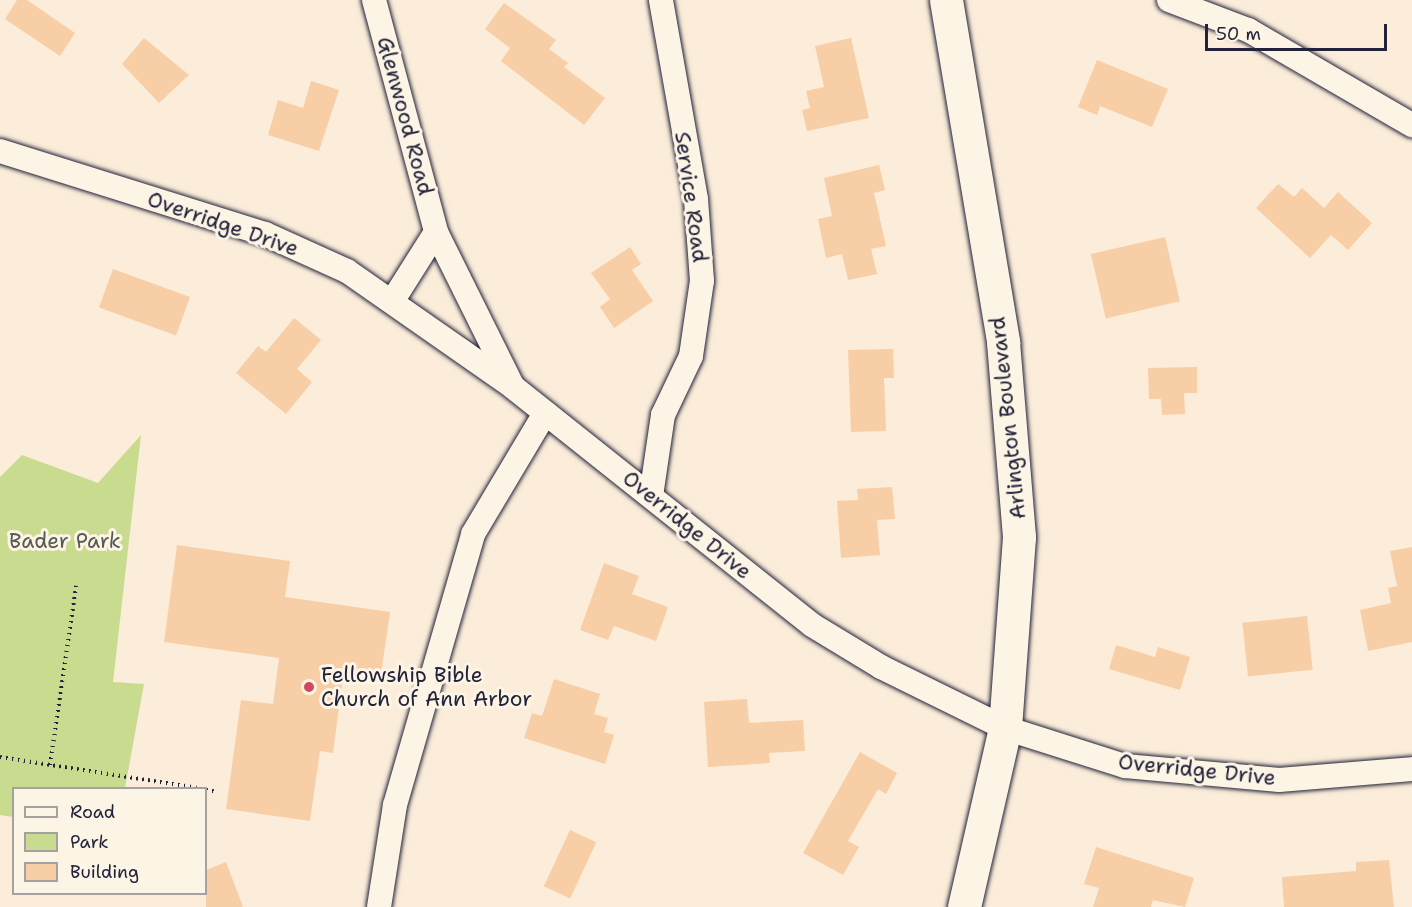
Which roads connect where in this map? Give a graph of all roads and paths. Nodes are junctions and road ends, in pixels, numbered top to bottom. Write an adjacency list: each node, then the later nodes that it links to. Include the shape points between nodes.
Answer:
1 (375, 0): 7 (street, Glenwood Road)
2 (661, 0): 11 (street, Service Road, via 696,199 702,281 691,356 663,415)
3 (946, 0): 13 (street, Arlington Boulevard, via 1003,342 1016,464 1016,632)
4 (1168, 0): 5 (street, via 1248,30)
5 (1412, 125)
6 (0, 151): 8 (street, Overridge Drive, via 266,234)
7 (436, 232): 8 (street); 9 (street, Glenwood Road)
8 (393, 300): 9 (street, Overridge Drive)
9 (513, 387): 10 (street, Overridge Drive)
10 (545, 412): 11 (street, Overridge Drive); 20 (street, via 473,534 395,805)
11 (651, 496): 13 (street, Overridge Drive, via 812,625 881,668)
12 (76, 586): 15 (path)
13 (1005, 728): 16 (street, Overridge Drive, via 1125,766 1279,780); 21 (street, Arlington Boulevard)
14 (0, 758): 15 (path)
15 (50, 765): 17 (path)
16 (1412, 769)
17 (185, 787)
18 (207, 790): 19 (path)
19 (218, 792)
20 (379, 907)
21 (964, 907)

